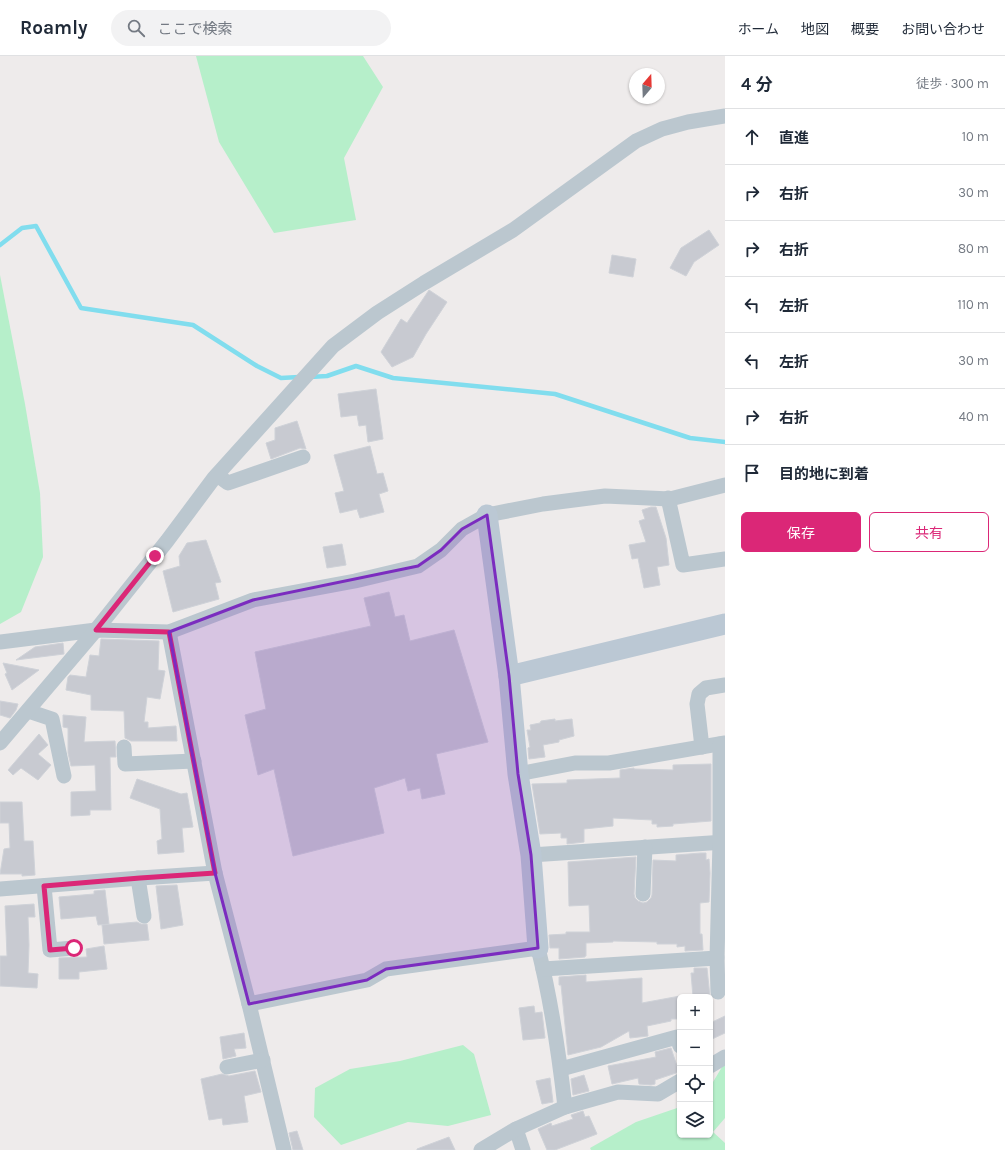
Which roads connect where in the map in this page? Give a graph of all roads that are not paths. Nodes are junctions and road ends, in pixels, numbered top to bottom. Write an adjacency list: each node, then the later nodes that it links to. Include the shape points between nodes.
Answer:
1 (725, 116): 3 (street, via 662,129 636,141 513,230 377,313 333,346)
2 (303, 457): 3 (street, via 228,483)
3 (218, 475): 9 (street)
4 (725, 485): 5 (street)
5 (668, 498): 6 (street, via 605,496 543,504); 7 (street, via 683,565)
6 (487, 516): 10 (street, via 462,529 441,550 418,566 253,600); 12 (street)
7 (725, 559)
8 (725, 624): 12 (street)
9 (96, 630): 10 (street); 11 (street); 14 (street)
10 (169, 632): 19 (street)
11 (0, 642)
12 (509, 676): 20 (street)
13 (725, 685): 18 (street, via 706,688 699,694 697,704)
14 (28, 711): 15 (street); 21 (street, via 52,719)
15 (0, 743)
16 (723, 743): 18 (street); 22 (street)
17 (124, 746): 19 (street, via 125,764)
18 (702, 747): 20 (street, via 609,763 575,763)
19 (194, 761): 25 (street)
20 (518, 774): 24 (street)
21 (64, 776)
22 (723, 842): 23 (street); 33 (street)
23 (645, 847): 24 (street); 29 (street)
24 (531, 855): 32 (street)
25 (215, 873): 26 (street); 36 (street)
26 (138, 878): 27 (street); 30 (street)
27 (44, 886): 28 (street); 31 (street, via 50,950)
28 (0, 889)
29 (643, 894)
30 (144, 916)
31 (74, 948)
32 (538, 948): 34 (street); 36 (street, via 386,969 367,980)
33 (717, 958): 34 (street); 35 (street)
34 (543, 969): 42 (street)
35 (718, 992)
36 (249, 1004): 39 (street)
37 (677, 1037): 42 (street)
38 (725, 1057): 40 (street)
39 (263, 1060): 41 (street); 46 (street)
40 (713, 1064)
41 (227, 1067)
42 (561, 1069): 44 (street)
43 (677, 1083): 44 (street, via 658,1094 618,1092)
44 (565, 1107): 45 (street)
45 (516, 1130): 47 (street); 48 (street)
46 (284, 1150)
47 (481, 1150)
48 (524, 1150)

